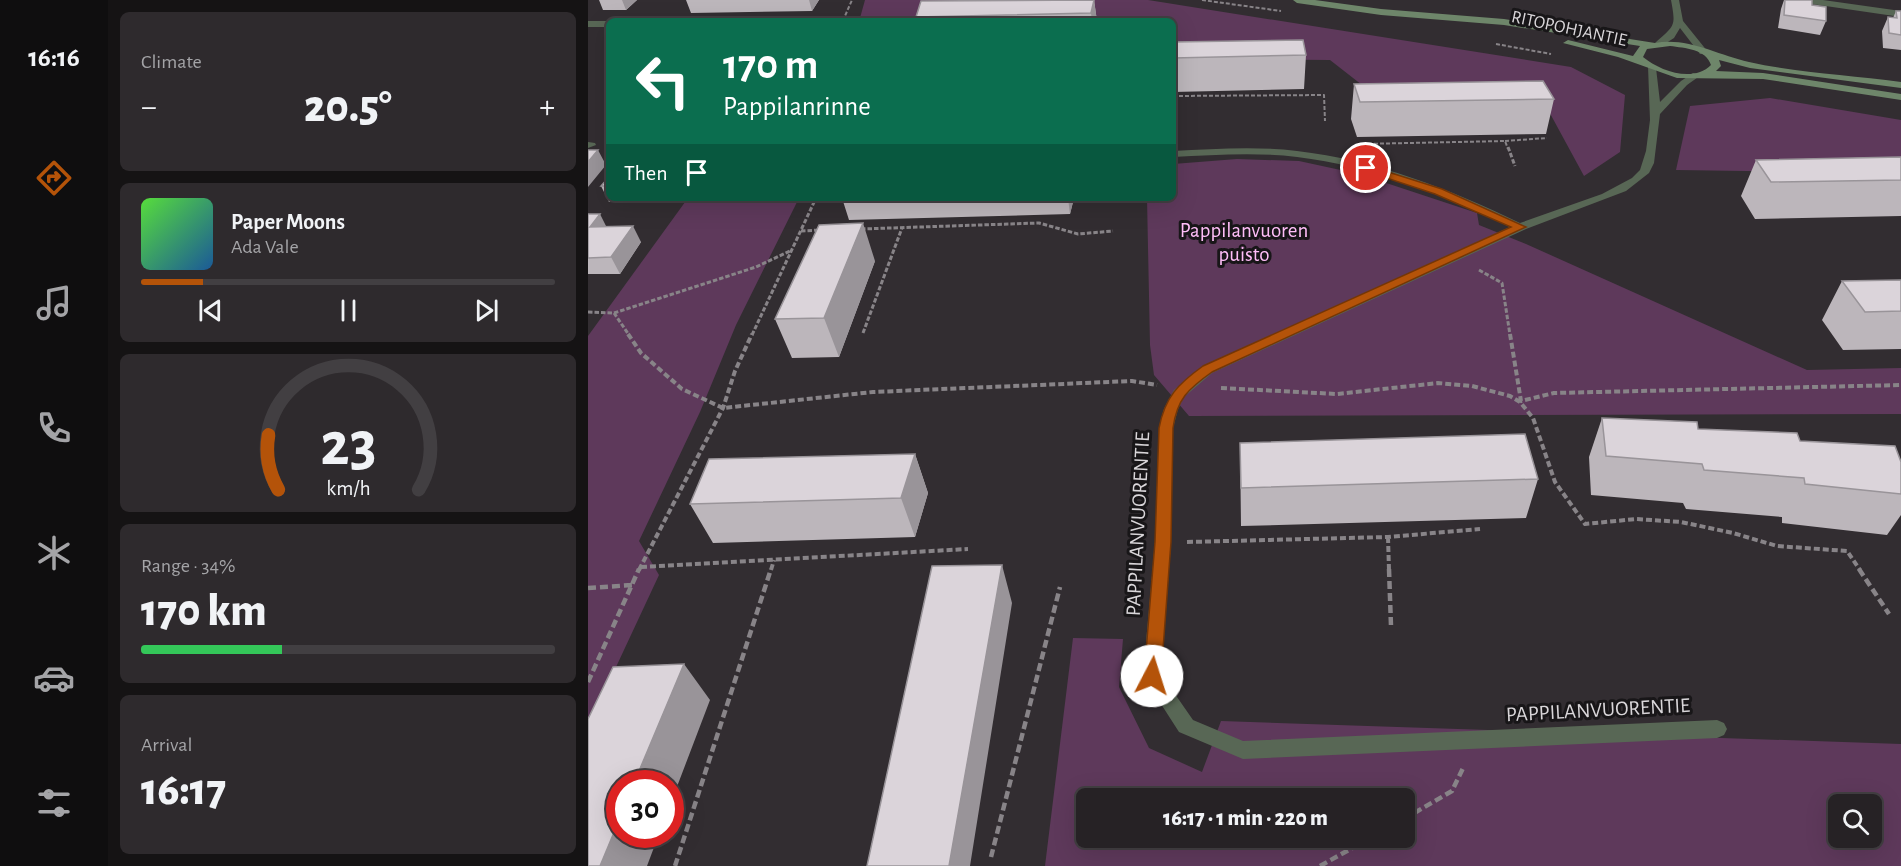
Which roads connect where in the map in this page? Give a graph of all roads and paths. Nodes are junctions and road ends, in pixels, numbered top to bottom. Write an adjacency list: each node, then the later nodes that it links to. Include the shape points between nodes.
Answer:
1 (852, 0): 7 (path)
2 (1297, 0): 5 (main road, RITOPOHJANTIE)
3 (1675, 0): 8 (street)
4 (1805, 0): 6 (street)
5 (1381, 12): 11 (main road, RITOPOHJANTIE, via 1504,22); 13 (main road, RITOPOHJANTIE, via 1604,50)
6 (1901, 14)
7 (846, 18)
8 (1679, 21): 11 (street, via 1671,36); 12 (street)
9 (588, 24): 10 (street)
10 (606, 24)
11 (1656, 44): 12 (main road, RITOPOHJANTIE, via 1682,44); 13 (main road, via 1640,49 1638,58)
12 (1705, 53): 14 (main road, via 1716,66); 15 (main road, via 1750,64)
13 (1647, 66): 14 (main road, RITOPOHJANTIE, via 1670,74); 18 (street, PAPPILANVUORENTIE, via 1653,75)
14 (1701, 74): 17 (main road, via 1763,76); 18 (street, via 1684,83)
15 (1901, 85)
16 (1176, 96): 19 (path, via 1323,95)
17 (1901, 97)
18 (1654, 114): 26 (street, PAPPILANVUORENTIE, via 1652,158 1639,177 1629,185)
19 (1325, 122)
20 (1547, 138): 21 (path)
21 (1505, 141): 22 (path); 24 (path)
22 (1355, 144)
23 (1176, 154): 26 (street, via 1298,154 1366,168 1439,192)
24 (1515, 166)
25 (815, 201): 30 (path)
26 (1520, 227): 33 (street, PAPPILANVUORENTIE)
27 (902, 228): 28 (path); 31 (path, via 1039,223 1078,234); 36 (path)
28 (857, 229)
29 (823, 230): 30 (path)
30 (801, 231): 32 (path)
31 (1113, 231)
32 (792, 250): 35 (path, via 756,267); 41 (path, via 735,372)
33 (1460, 256): 38 (street, PAPPILANVUORENTIE, via 1207,369); 40 (path, via 1502,283)
34 (588, 312): 35 (path)
35 (614, 313): 41 (path, via 641,353 682,389)
36 (863, 333)
37 (1132, 381): 41 (path, via 873,392)
38 (1185, 385): 40 (path, via 1277,394 1357,393 1439,383 1471,385); 44 (street, PAPPILANVUORENTIE, via 1169,409 1166,428)
39 (1901, 385): 40 (path, via 1554,393)
40 (1521, 401): 51 (path, via 1536,420 1549,467 1564,498 1585,524 1636,519 1681,522 1777,546 1847,551)
41 (723, 408): 47 (path)
42 (1480, 530): 43 (path)
43 (1388, 537): 44 (path); 52 (path)
44 (1163, 542): 55 (street, PAPPILANVUORENTIE, via 1152,676 1186,726 1243,750)
45 (968, 549): 46 (path)
46 (774, 560): 47 (path); 59 (path)
47 (640, 567): 48 (path)
48 (634, 585): 50 (path); 53 (path)
49 (1060, 587): 58 (path)
50 (588, 588)
51 (1889, 614)
52 (1391, 626)
53 (588, 682)
54 (1718, 729): 55 (street, PAPPILANVUORENTIE)
55 (1476, 740): 56 (path, via 1452,791)
56 (1415, 813)
57 (1352, 848): 60 (path)
58 (991, 857)
59 (675, 866)
60 (1320, 866)

